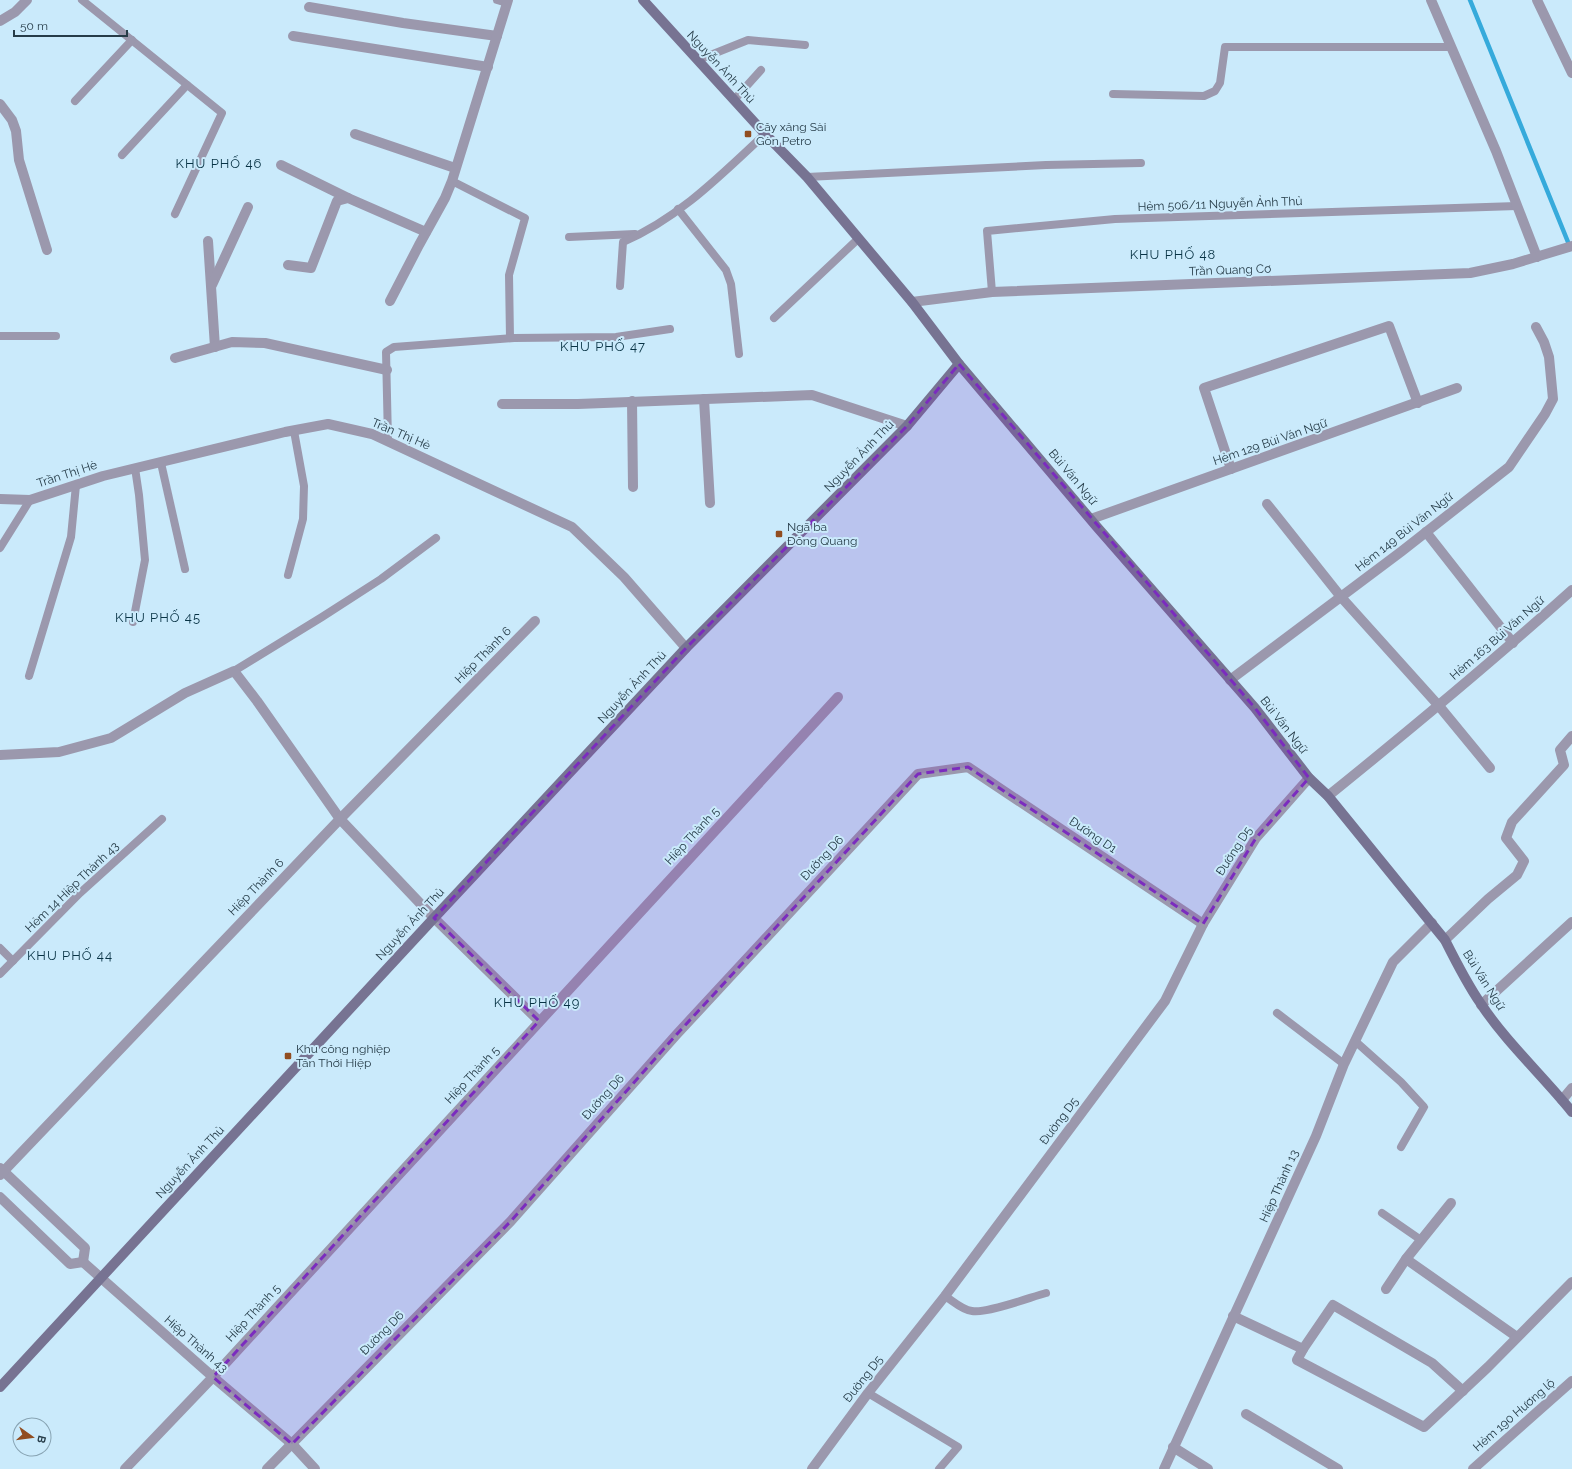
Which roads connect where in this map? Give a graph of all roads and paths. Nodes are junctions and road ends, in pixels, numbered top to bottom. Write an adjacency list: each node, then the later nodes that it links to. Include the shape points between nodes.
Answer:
1 (27, 0): 9 (street, via 15,12)
2 (82, 0): 12 (lane)
3 (497, 0): 7 (lane)
4 (643, 0): 15 (main road, Nguyễn Ảnh Thủ)
5 (1431, 0): 14 (street)
6 (1537, 0): 18 (street)
7 (508, 1): 11 (street)
8 (309, 7): 11 (street)
9 (0, 21)
10 (293, 36): 16 (street)
11 (497, 36): 16 (street)
12 (132, 40): 19 (lane); 22 (lane)
13 (805, 45): 15 (lane, via 748,40)
14 (1450, 47): 20 (lane, via 1225,47 1220,83 1215,91 1204,96); 33 (street, via 1496,151)
15 (698, 60): 21 (main road, Nguyễn Ảnh Thủ)
16 (488, 67): 29 (street)
17 (762, 70): 21 (lane)
18 (1572, 73)
19 (187, 85): 26 (lane); 36 (lane, via 222,114)
20 (1113, 94)
21 (734, 100): 25 (main road, Nguyễn Ảnh Thủ)
22 (75, 101)
23 (0, 104): 43 (street, via 12,120 16,131 19,160)
24 (355, 134): 29 (street)
25 (765, 134): 30 (main road, Nguyễn Ảnh Thủ); 35 (lane, via 704,190)
26 (122, 155)
27 (1141, 163): 30 (lane)
28 (281, 165): 32 (street)
29 (455, 168): 31 (street)
30 (807, 177): 40 (main road, Nguyễn Ảnh Thủ)
31 (452, 181): 37 (street); 56 (lane, via 525,218 508,275)
32 (348, 198): 37 (street); 45 (street, via 337,201 311,268)
33 (1517, 206): 44 (street); 48 (lane, Hẻm 506/11 Nguyễn Ảnh Thủ, via 1115,219 987,230)
34 (248, 207): 47 (street)
35 (678, 209): 38 (lane); 58 (lane, via 726,270 731,284)
36 (175, 214)
37 (426, 232): 49 (street)
38 (644, 233): 39 (lane); 46 (lane, via 623,242)
39 (569, 237)
40 (858, 239): 50 (main road, Nguyễn Ảnh Thủ); 51 (lane)
41 (208, 241): 47 (street)
42 (1572, 246): 44 (street, Trần Quang Cơ)
43 (47, 250)
44 (1537, 257): 48 (street, Trần Quang Cơ, via 1470,273)
45 (288, 264)
46 (620, 286)
47 (211, 287): 57 (street)
48 (992, 292): 50 (street, Trần Quang Cơ)
49 (390, 301)
50 (912, 302): 60 (main road, Nguyễn Ảnh Thủ)
51 (774, 318)
52 (1536, 327): 80 (street, Hẻm 149 Bùi Văn Ngữ, via 1549,357 1551,376 1553,399 1545,414 1509,467)
53 (670, 329): 56 (lane, via 616,337)
54 (0, 336): 55 (lane)
55 (56, 336)
56 (510, 338): 61 (lane, via 394,347 386,352)
57 (215, 347): 59 (street); 61 (street, via 232,342 265,343)
58 (738, 354)
59 (175, 358)
60 (959, 364): 67 (main road, Nguyễn Ảnh Thủ); 79 (main road, Bùi Văn Ngữ)
61 (387, 370): 69 (lane)
62 (1457, 388): 65 (street, Hẻm 129 Bùi Văn Ngữ)
63 (704, 399): 64 (street); 67 (street, via 812,395); 77 (street)
64 (632, 402): 66 (street); 74 (street)
65 (1418, 403): 72 (street, Hẻm 129 Bùi Văn Ngữ); 72 (street, via 1389,326 1204,388)
66 (502, 404)
67 (907, 426): 90 (main road, Nguyễn Ảnh Thủ)
68 (294, 431): 69 (street, Trần Thị Hè, via 328,424); 70 (street, Trần Thị Hè); 84 (lane, via 304,486 303,519)
69 (388, 440): 90 (street, Trần Thị Hè, via 572,528 624,577)
70 (161, 463): 71 (street, Trần Thị Hè); 83 (lane)
71 (135, 468): 73 (street, Trần Thị Hè); 88 (lane, via 145,560)
72 (1230, 469): 79 (street, Hẻm 129 Bùi Văn Ngữ)
73 (76, 485): 76 (street, Trần Thị Hè); 92 (lane, via 71,537)
74 (633, 486)
75 (0, 499): 76 (street, Trần Thị Hè)
76 (30, 500): 82 (lane)
77 (710, 503)
78 (1267, 504): 86 (street)
79 (1091, 519): 93 (main road, Bùi Văn Ngữ)
80 (1426, 532): 86 (street, Hẻm 149 Bùi Văn Ngữ); 89 (street)
81 (436, 538): 91 (lane, via 381,579)
82 (0, 548)
83 (185, 569)
84 (288, 575)
85 (1572, 590): 89 (street, Hẻm 163 Bùi Văn Ngữ)
86 (1341, 597): 93 (street, Hẻm 149 Bùi Văn Ngữ); 95 (street)
87 (535, 621): 103 (street, Hiệp Thành 6)
88 (133, 622)
89 (1513, 643): 95 (street, Hẻm 163 Bùi Văn Ngữ)
90 (686, 648): 104 (main road, Nguyễn Ảnh Thủ)
91 (234, 671): 97 (street, via 185,693 111,738 59,752); 103 (street)
92 (28, 676)
93 (1230, 680): 100 (main road, Bùi Văn Ngữ)
94 (838, 697): 114 (street, Hiệp Thành 5)
95 (1439, 706): 99 (street); 101 (street, Hẻm 163 Bùi Văn Ngữ)
96 (1572, 736): 108 (street, via 1560,750 1564,765 1512,822 1506,838 1524,861 1518,875 1488,899)
97 (0, 755)
98 (968, 767): 107 (street, Đường D1); 142 (street, Đường D6, via 918,774 677,1034 511,1221)
99 (1490, 768)
100 (1309, 778): 101 (main road, Bùi Văn Ngữ); 107 (street, Đường D5, via 1256,838)
101 (1328, 796): 106 (main road, Bùi Văn Ngữ)
102 (162, 819): 110 (lane, Hẻm 14 Hiệp Thành 43, via 80,893)
103 (340, 819): 104 (street); 121 (street, Hiệp Thành 6)
104 (434, 918): 114 (street); 128 (main road, Nguyễn Ảnh Thủ)
105 (1572, 922): 112 (street)
106 (1432, 923): 108 (main road, Bùi Văn Ngữ); 115 (street, Hiệp Thành 13, via 1393,962)
107 (1203, 924): 132 (street, Đường D5, via 1165,1001)
108 (1445, 940): 112 (main road, Bùi Văn Ngữ)
109 (0, 948): 110 (lane)
110 (14, 961): 111 (lane, Hẻm 14 Hiệp Thành 43)
111 (0, 974)
112 (1481, 1005): 118 (main road, Bùi Văn Ngữ)
113 (1277, 1013): 116 (lane)
114 (539, 1021): 136 (street, Hiệp Thành 5)
115 (1355, 1041): 116 (street, Hiệp Thành 13); 120 (lane, via 1401,1082 1424,1107)
116 (1344, 1064): 133 (street, Hiệp Thành 13, via 1316,1136)
117 (1572, 1088): 118 (street)
118 (1562, 1100): 119 (main road, Bùi Văn Ngữ)
119 (1572, 1112)
120 (1401, 1147)
121 (1, 1171): 127 (street, via 85,1248)
122 (0, 1197): 127 (street, via 70,1264)
123 (1451, 1203): 125 (street)
124 (1382, 1213): 125 (lane)
125 (1421, 1240): 126 (street)
126 (1406, 1259): 130 (street); 134 (street)
127 (83, 1262): 128 (street, Hiệp Thành 43)
128 (101, 1278): 136 (street, Hiệp Thành 43); 138 (main road, Nguyễn Ảnh Thủ)
129 (1572, 1282): 134 (street)
130 (1386, 1289)
131 (1046, 1293): 132 (lane, via 977,1312 967,1310)
132 (945, 1296): 140 (street, Đường D5)
133 (1233, 1316): 135 (street); 143 (street, Hiệp Thành 13)
134 (1517, 1338): 139 (street)
135 (1303, 1349): 139 (street, via 1297,1360 1424,1427); 139 (street, via 1333,1305 1432,1363)
136 (213, 1377): 142 (street, Hiệp Thành 43); 144 (street, Hiệp Thành 5)
137 (1572, 1381): 152 (street, Hẻm 190 Hương lộ)
138 (0, 1387)
139 (1462, 1391)
140 (868, 1393): 147 (street, Đường D5); 148 (lane, via 958,1447)
141 (1246, 1414): 151 (street)
142 (292, 1444): 145 (street, Đường D6); 146 (street, Hiệp Thành 43)
143 (1173, 1447): 149 (street, Hiệp Thành 13); 150 (street)
144 (125, 1469)
145 (267, 1469)
146 (315, 1469)
147 (812, 1469)
148 (939, 1469)
149 (1164, 1469)
150 (1208, 1469)
151 (1338, 1469)
152 (1473, 1469)

